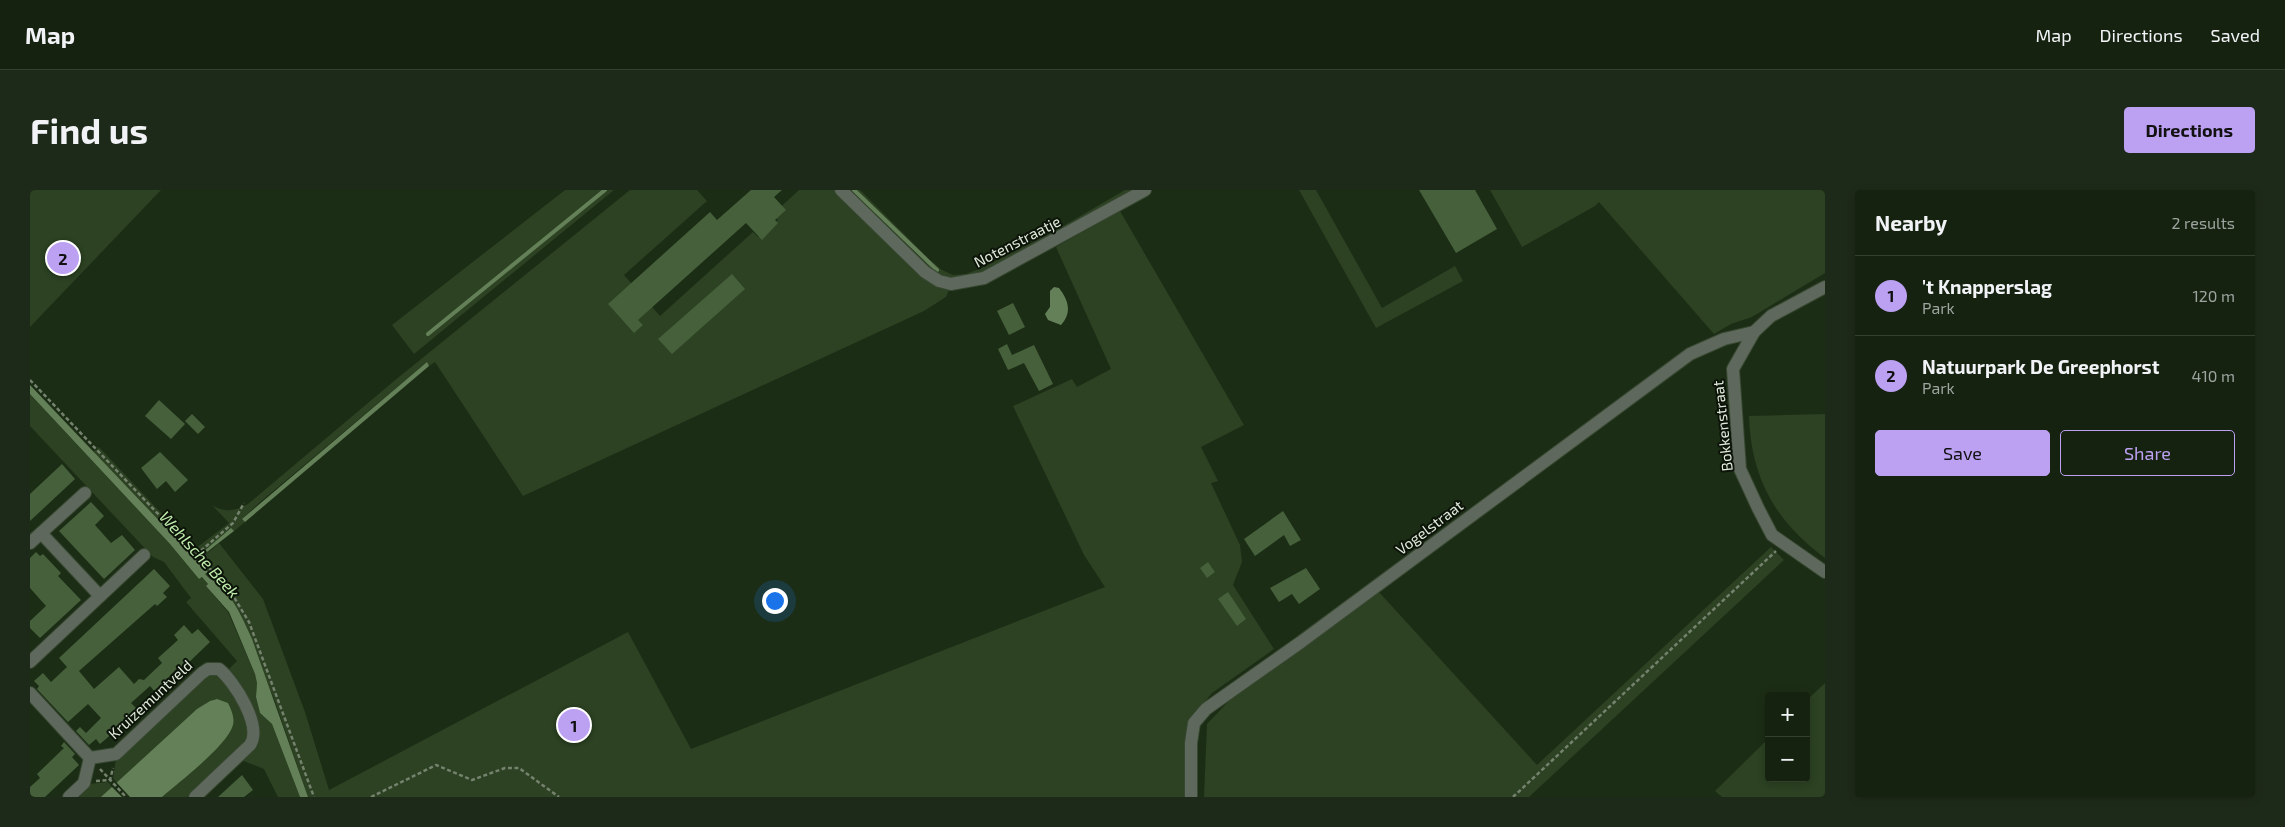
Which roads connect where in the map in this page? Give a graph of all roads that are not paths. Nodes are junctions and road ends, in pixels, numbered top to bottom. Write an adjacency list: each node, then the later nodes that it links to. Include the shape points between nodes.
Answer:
1 (841, 190): 2 (street, Notenstraatje, via 925,272 951,284 984,278)
2 (1145, 190)
3 (1825, 287): 4 (street, Bokkenstraat, via 1771,316)
4 (1754, 332): 9 (street, Bokkenstraat, via 1733,370 1740,469 1772,534); 16 (street, Vogelstraat, via 1724,339 1690,354 1206,709 1194,723)
5 (85, 492): 6 (street)
6 (41, 533): 7 (street); 10 (street)
7 (30, 543)
8 (144, 554): 10 (street)
9 (1825, 572)
10 (100, 596): 11 (street)
11 (30, 662)
12 (30, 693): 13 (street)
13 (90, 758): 14 (street, via 84,783); 15 (street, Kruizemuntveld, via 116,754 202,672 219,669 237,689 254,737 250,745)
14 (69, 797)
15 (195, 797)
16 (1191, 797)

